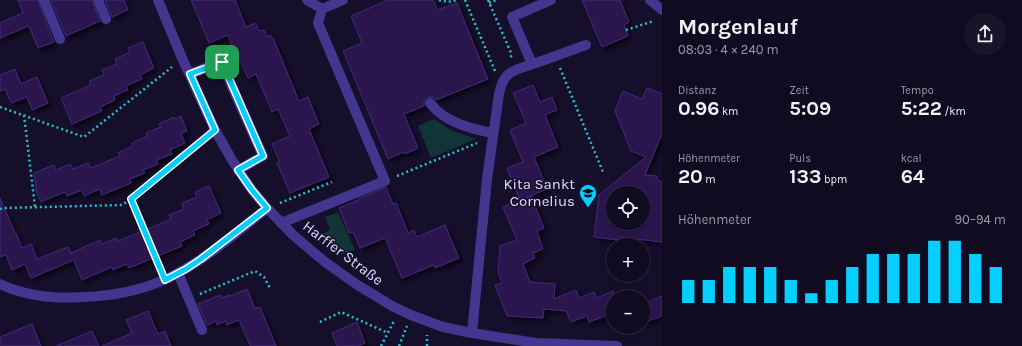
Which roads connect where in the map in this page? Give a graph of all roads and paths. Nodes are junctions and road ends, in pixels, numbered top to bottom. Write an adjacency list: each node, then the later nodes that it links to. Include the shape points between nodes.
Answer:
1 (44, 0): 18 (street)
2 (98, 0): 15 (street)
3 (158, 0): 21 (street, Harffer Straße)
4 (307, 0): 13 (street)
5 (343, 0): 13 (street)
6 (439, 0): 7 (path)
7 (458, 0)
8 (465, 0): 25 (path, via 495,71)
9 (496, 0): 12 (path)
10 (551, 0): 23 (street, via 512,17)
11 (650, 0): 14 (street)
12 (489, 1): 22 (path, via 510,53 511,59)
13 (322, 9): 33 (street, via 318,23)
14 (662, 10)
15 (106, 19)
16 (655, 20): 17 (path)
17 (626, 30)
18 (60, 39)
19 (586, 45): 20 (street)
20 (555, 56): 23 (street); 32 (path)
21 (182, 58): 24 (street, Harffer Straße); 28 (path, via 84,137)
22 (508, 63)
23 (532, 64): 25 (street, via 510,72)
24 (190, 74): 29 (street, Harffer Straße); 31 (street, via 222,62 263,156)
25 (505, 78): 30 (street, via 499,94)
26 (430, 103): 30 (street, via 443,116)
27 (0, 107): 28 (path)
28 (24, 115): 36 (path)
29 (215, 130): 31 (street, Harffer Straße); 35 (path)
30 (493, 135): 33 (path); 49 (street)
31 (238, 170): 37 (street, Harffer Straße)
32 (604, 172)
33 (385, 181): 39 (street)
34 (332, 182): 37 (path)
35 (131, 199): 36 (path, via 122,205); 41 (path)
36 (35, 207): 38 (path)
37 (267, 208): 39 (street, Harffer Straße); 40 (street, via 216,249)
38 (0, 209)
39 (281, 223): 45 (street, Harffer Straße, via 325,262)
40 (178, 273): 41 (street); 44 (street)
41 (165, 280): 42 (street, via 140,289 76,298 42,296)
42 (0, 284)
43 (271, 290): 44 (path, via 264,277 255,271)
44 (189, 299): 47 (street)
45 (400, 310): 48 (path); 49 (street, Harffer Straße, via 443,327)
46 (320, 322): 48 (path, via 341,312)
47 (202, 330)
48 (388, 333): 51 (path)
49 (472, 333): 53 (street, Harffer Straße, via 536,343)
50 (403, 337): 52 (path)
51 (382, 346)
52 (399, 346)
53 (617, 346)

